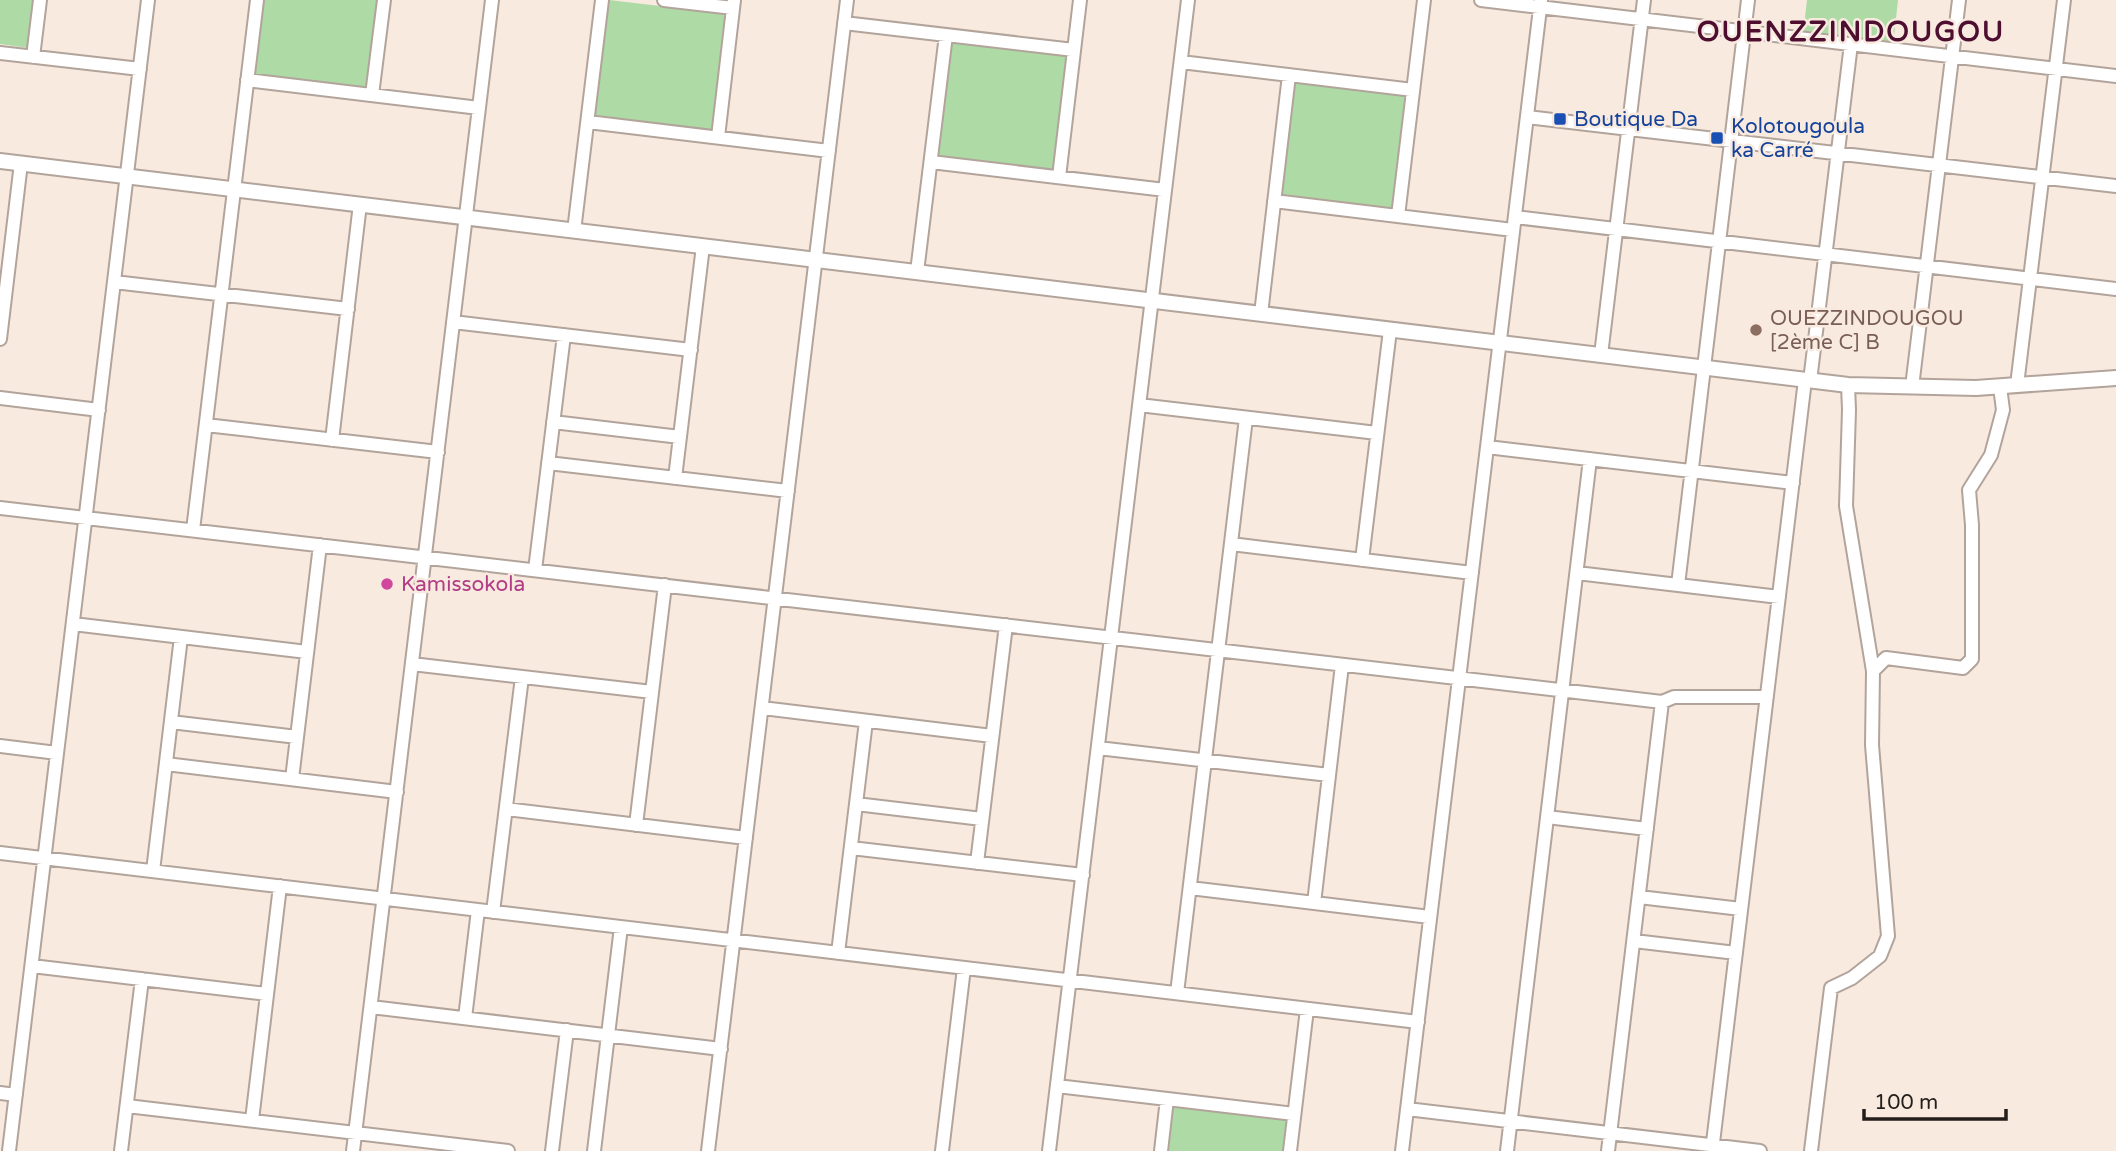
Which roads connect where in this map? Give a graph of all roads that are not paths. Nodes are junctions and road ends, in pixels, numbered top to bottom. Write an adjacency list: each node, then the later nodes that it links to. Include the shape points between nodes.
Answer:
1 (40, 0): 27 (street)
2 (148, 0): 29 (street)
3 (257, 0): 33 (street)
4 (384, 0): 35 (street)
5 (492, 0): 36 (street)
6 (602, 0): 38 (street)
7 (664, 0): 17 (street)
8 (847, 0): 20 (street)
9 (1080, 0): 24 (street)
10 (1188, 0): 28 (street)
11 (1424, 0): 34 (street)
12 (1481, 0): 18 (street)
13 (1644, 0): 19 (street)
14 (1748, 0): 21 (street)
15 (1959, 0): 26 (street)
16 (2064, 0): 30 (street)
17 (734, 4): 40 (street)
18 (1541, 4): 19 (street); 37 (street)
19 (1642, 19): 21 (street); 39 (street)
20 (844, 23): 22 (street); 42 (street)
21 (1745, 32): 23 (street); 41 (street)
22 (946, 35): 24 (street); 45 (street)
23 (1851, 44): 26 (street); 43 (street)
24 (1074, 50): 49 (street)
25 (0, 53): 27 (street)
26 (1952, 56): 30 (street); 47 (street)
27 (33, 57): 29 (street)
28 (1181, 62): 31 (street); 53 (street)
29 (140, 69): 48 (street)
30 (2055, 69): 32 (street); 50 (street)
31 (1289, 75): 34 (street); 54 (street)
32 (2116, 76)
33 (247, 80): 35 (street); 52 (street)
34 (1413, 90): 56 (street)
35 (372, 95): 36 (street)
36 (479, 108): 57 (street)
37 (1527, 117): 39 (street); 58 (street)
38 (588, 122): 40 (street); 60 (street)
39 (1629, 129): 41 (street); 59 (street)
40 (718, 138): 42 (street)
41 (1731, 141): 43 (street); 61 (street)
42 (829, 150): 64 (street)
43 (1838, 153): 47 (street); 63 (street)
44 (0, 161): 46 (street)
45 (931, 162): 49 (street); 67 (street)
46 (21, 163): 48 (street); 66 (street)
47 (1939, 165): 50 (street); 65 (street)
48 (127, 176): 52 (street); 69 (street)
49 (1059, 177): 53 (street)
50 (2042, 177): 51 (street); 68 (street)
51 (2116, 186)
52 (234, 189): 55 (street); 71 (street)
53 (1165, 190): 72 (street)
54 (1274, 201): 56 (street); 74 (street)
55 (360, 204): 57 (street); 73 (street)
56 (1398, 216): 58 (street)
57 (466, 217): 60 (street); 75 (street)
58 (1514, 223): 59 (street); 79 (street)
59 (1617, 229): 61 (street); 81 (street)
60 (575, 231): 62 (street)
61 (1719, 241): 63 (street); 82 (street)
62 (703, 246): 64 (street); 80 (street)
63 (1826, 254): 65 (street); 84 (street)
64 (816, 260): 67 (street); 105 (street)
65 (1927, 266): 68 (street); 87 (street)
66 (4, 268): 78 (street)
67 (918, 272): 72 (street)
68 (2030, 278): 70 (street); 86 (street)
69 (114, 282): 71 (street); 91 (street)
70 (2116, 289)
71 (221, 295): 73 (street); 94 (street)
72 (1152, 301): 74 (street); 90 (street)
73 (348, 309): 97 (street)
74 (1261, 314): 76 (street)
75 (453, 322): 77 (street); 99 (street)
76 (1390, 330): 79 (street); 95 (street)
77 (564, 335): 80 (street); 93 (street)
78 (0, 339)
79 (1500, 343): 81 (street); 98 (street)
80 (691, 351): 96 (street)
81 (1601, 355): 82 (street)
82 (1704, 368): 84 (street); 102 (street)
83 (2116, 378): 86 (street)
84 (1808, 381): 85 (street); 104 (street)
85 (1848, 385): 87 (street); 128 (street, via 1846,506)
86 (2017, 385): 88 (street)
87 (1912, 387): 88 (street)
88 (2000, 387): 128 (street, via 2003,410 1991,455 1969,490 1972,659 1963,668 1886,658)
89 (0, 398): 91 (street)
90 (1139, 405): 92 (street); 123 (street)
91 (99, 410): 107 (street)
92 (1246, 418): 95 (street); 109 (street)
93 (554, 422): 96 (street); 101 (street)
94 (206, 425): 97 (street); 108 (street)
95 (1377, 433): 112 (street)
96 (680, 437): 103 (street)
97 (332, 440): 99 (street)
98 (1487, 447): 100 (street); 114 (street)
99 (438, 452): 111 (street)
100 (1590, 459): 102 (street); 115 (street)
101 (548, 463): 103 (street); 113 (street)
102 (1692, 471): 104 (street); 117 (street)
103 (675, 478): 105 (street)
104 (1793, 483): 118 (street)
105 (788, 491): 119 (street)
106 (0, 508): 107 (street)
107 (86, 518): 108 (street); 120 (street)
108 (193, 530): 110 (street)
109 (1231, 544): 112 (street); 124 (street)
110 (320, 545): 111 (street); 125 (street)
111 (425, 557): 113 (street); 126 (street)
112 (1362, 560): 114 (street)
113 (536, 570): 116 (street)
114 (1472, 573): 130 (street)
115 (1577, 573): 117 (street); 131 (street)
116 (664, 585): 119 (street); 132 (street)
117 (1678, 585): 118 (street)
118 (1779, 597): 133 (street)
119 (775, 598): 121 (street); 135 (street)
120 (73, 624): 122 (street); 142 (street)
121 (1006, 625): 123 (street); 138 (street)
122 (181, 636): 125 (street); 137 (street)
123 (1111, 638): 124 (street); 141 (street)
124 (1218, 650): 127 (street); 143 (street)
125 (307, 652): 139 (street)
126 (412, 664): 129 (street); 147 (street)
127 (1342, 665): 130 (street); 145 (street)
128 (1873, 671): 215 (street, via 1872,745 1888,936 1880,956 1831,988)
129 (522, 677): 132 (street); 149 (street)
130 (1459, 678): 131 (street); 169 (street)
131 (1563, 691): 134 (street); 150 (street)
132 (652, 692): 152 (street)
133 (1767, 696): 134 (street, via 1674,697); 166 (street)
134 (1662, 702): 153 (street)
135 (762, 708): 136 (street); 154 (street)
136 (866, 721): 138 (street); 148 (street)
137 (171, 722): 139 (street); 144 (street)
138 (992, 736): 151 (street)
139 (297, 737): 146 (street)
140 (0, 746): 142 (street)
141 (1098, 748): 143 (street); 160 (street)
142 (57, 753): 157 (street)
143 (1205, 760): 145 (street); 162 (street)
144 (166, 764): 146 (street); 159 (street)
145 (1329, 775): 165 (street)
146 (292, 779): 147 (street)
147 (397, 792): 164 (street)
148 (856, 804): 151 (street); 155 (street)
149 (506, 809): 152 (street); 168 (street)
150 (1548, 817): 153 (street); 196 (street)
151 (982, 819): 158 (street)
152 (636, 825): 154 (street)
153 (1647, 829): 163 (street)
154 (746, 838): 171 (street)
155 (851, 848): 158 (street); 173 (street)
156 (0, 853): 157 (street)
157 (45, 858): 159 (street); 175 (street)
158 (977, 863): 160 (street)
159 (153, 871): 161 (street)
160 (1083, 875): 178 (street)
161 (280, 886): 164 (street); 180 (street)
162 (1190, 888): 165 (street); 179 (street)
163 (1639, 897): 166 (street); 172 (street)
164 (384, 899): 167 (street); 181 (street)
165 (1314, 903): 169 (street)
166 (1741, 909): 174 (street)
167 (478, 910): 168 (street); 183 (street)
168 (493, 912): 170 (street)
169 (1430, 917): 184 (street)
170 (621, 927): 171 (street); 186 (street)
171 (734, 940): 173 (street); 187 (street)
172 (1634, 941): 174 (street); 198 (street)
173 (838, 953): 176 (street)
174 (1736, 953): 199 (street)
175 (32, 966): 177 (street); 190 (street)
176 (964, 968): 178 (street); 207 (street)
177 (142, 979): 180 (street); 192 (street)
178 (1070, 980): 179 (street); 188 (street)
179 (1177, 993): 182 (street)
180 (267, 994): 195 (street)
181 (371, 1007): 183 (street); 197 (street)
182 (1307, 1009): 184 (street); 194 (street)
183 (465, 1018): 185 (street)
184 (1418, 1022): 193 (street)
185 (567, 1030): 186 (street); 204 (street)
186 (608, 1035): 187 (street); 205 (street)
187 (721, 1049): 206 (street)
188 (1057, 1086): 191 (street); 208 (street)
189 (0, 1093): 190 (street)
190 (16, 1094): 200 (street)
191 (1167, 1099): 194 (street); 209 (street)
192 (127, 1106): 195 (street); 201 (street)
193 (1407, 1109): 196 (street); 211 (street)
194 (1294, 1114): 210 (street)
195 (251, 1121): 197 (street)
196 (1511, 1121): 198 (street); 212 (street)
197 (356, 1133): 202 (street); 203 (street)
198 (1611, 1133): 199 (street); 213 (street)
199 (1713, 1148): 214 (street)
200 (9, 1151)
201 (121, 1151)
202 (354, 1151)
203 (508, 1151)
204 (552, 1151)
205 (594, 1151)
206 (708, 1151)
207 (942, 1151)
208 (1049, 1151)
209 (1161, 1151)
210 (1290, 1151)
211 (1402, 1151)
212 (1507, 1151)
213 (1608, 1151)
214 (1760, 1151)
215 (1811, 1151)

